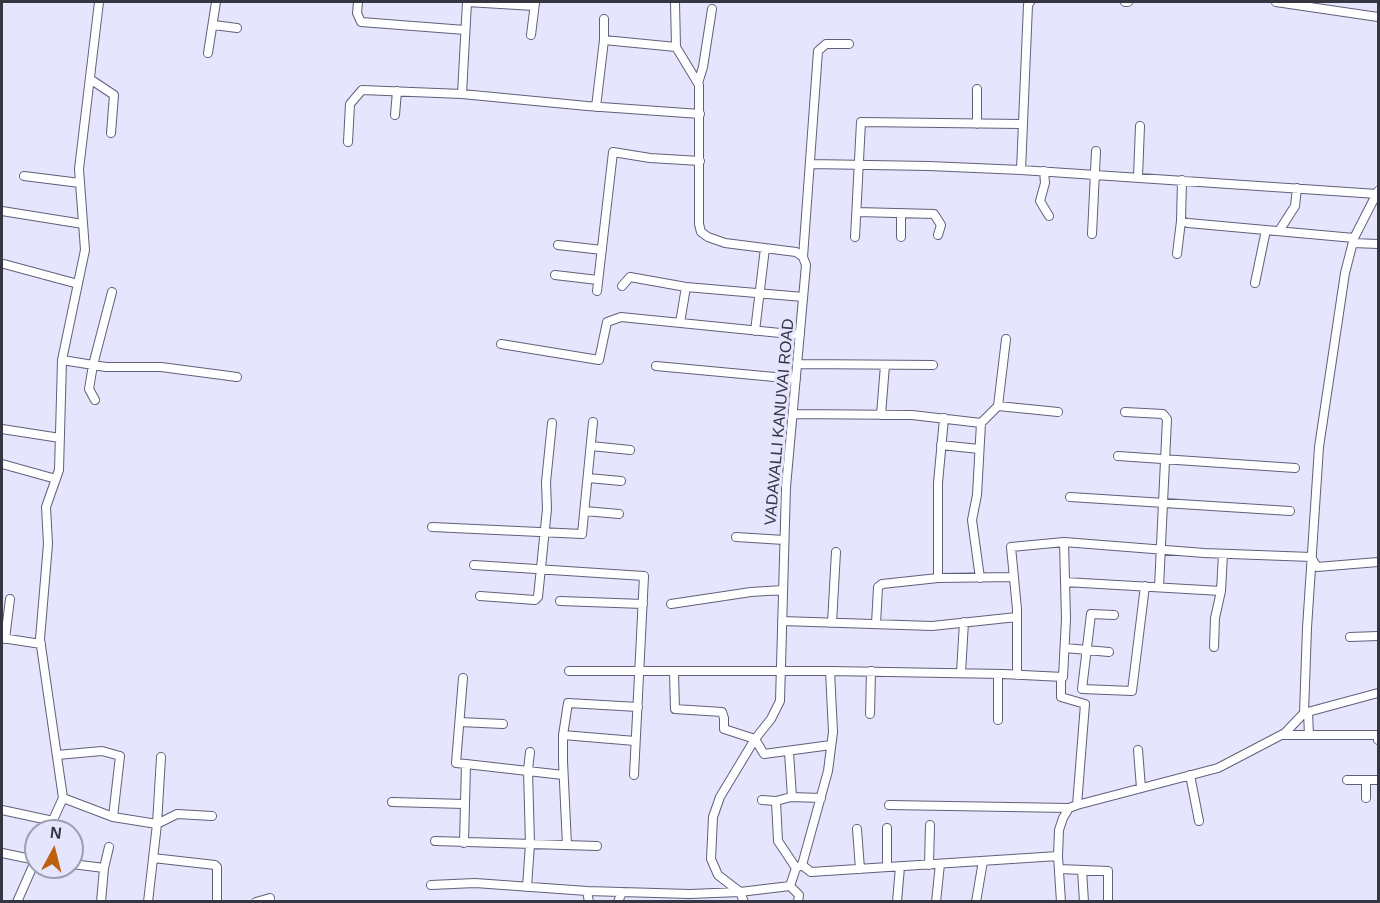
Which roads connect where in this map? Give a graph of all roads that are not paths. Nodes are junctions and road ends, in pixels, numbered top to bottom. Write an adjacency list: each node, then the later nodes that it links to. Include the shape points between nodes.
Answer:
1 (99, 2): 20 (street)
2 (216, 2): 12 (street)
3 (358, 2): 14 (street, via 361,22)
4 (467, 2): 8 (street); 14 (street)
5 (675, 2): 18 (street)
6 (1030, 2): 29 (street)
7 (1276, 2): 10 (street)
8 (535, 4): 15 (street)
9 (712, 9): 21 (street)
10 (1378, 17)
11 (604, 19): 16 (street)
12 (214, 25): 13 (street); 19 (street)
13 (237, 28)
14 (465, 30): 24 (street)
15 (531, 35)
16 (604, 40): 18 (street); 25 (street)
17 (849, 44): 35 (street, VADAVALLI KANUVAI ROAD, via 826,44 818,51)
18 (676, 47): 21 (street)
19 (208, 53)
20 (90, 79): 31 (street, via 114,95); 43 (street)
21 (698, 83): 26 (street)
22 (977, 89): 28 (street)
23 (397, 91): 24 (street); 27 (street); 32 (street, via 362,90 350,104)
24 (462, 94): 25 (street)
25 (596, 107): 26 (street)
26 (700, 114): 34 (street)
27 (395, 115)
28 (977, 124): 29 (street); 36 (street, via 861,122)
29 (1021, 124): 37 (street)
30 (1140, 126): 41 (street)
31 (111, 133)
32 (348, 142)
33 (1096, 150): 39 (street)
34 (700, 161): 61 (street, via 702,232 725,243); 62 (street, via 613,152)
35 (810, 165): 36 (street); 64 (street, VADAVALLI KANUVAI ROAD)
36 (859, 165): 37 (street); 47 (street)
37 (1021, 170): 38 (street)
38 (1044, 171): 39 (street); 49 (street, via 1040,201)
39 (1096, 174): 41 (street); 54 (street)
40 (24, 176): 43 (street)
41 (1138, 177): 42 (street)
42 (1182, 180): 44 (street); 50 (street)
43 (80, 183): 51 (street)
44 (1297, 188): 45 (street); 53 (street, via 1295,206)
45 (1378, 192): 58 (street)
46 (2, 211): 51 (street)
47 (857, 212): 48 (street); 56 (street)
48 (901, 213): 55 (street, via 934,214 941,225); 57 (street)
49 (1049, 216)
50 (1181, 220): 52 (street); 63 (street)
51 (83, 224): 69 (street, via 85,250)
52 (1266, 230): 53 (street); 68 (street)
53 (1279, 231): 58 (street)
54 (1092, 234)
55 (938, 235)
56 (855, 237)
57 (901, 237)
58 (1354, 240): 59 (street); 125 (street, via 1345,273 1319,447)
59 (1378, 244)
60 (558, 245): 62 (street)
61 (765, 248): 64 (street, via 796,252); 74 (street)
62 (602, 250): 67 (street)
63 (1177, 254)
64 (803, 257): 75 (street, VADAVALLI KANUVAI ROAD)
65 (4, 264): 69 (street)
66 (555, 275): 67 (street)
67 (598, 280): 72 (street)
68 (1255, 283)
69 (78, 284): 81 (street)
70 (622, 286): 71 (street, via 630,278)
71 (686, 287): 74 (street); 76 (street)
72 (597, 291)
73 (112, 292): 83 (street)
74 (759, 293): 75 (street); 77 (street)
75 (803, 297): 78 (street, VADAVALLI KANUVAI ROAD)
76 (680, 323): 77 (street); 80 (street, via 621,317 607,322 599,360)
77 (755, 331): 78 (street)
78 (800, 335): 82 (street, VADAVALLI KANUVAI ROAD)
79 (1006, 339): 90 (street)
80 (501, 344)
81 (62, 360): 83 (street); 100 (street)
82 (798, 364): 84 (street); 88 (street, VADAVALLI KANUVAI ROAD)
83 (93, 365): 87 (street, via 161,367); 89 (street, via 89,389)
84 (885, 365): 85 (street); 94 (street)
85 (933, 365)
86 (656, 366): 88 (street)
87 (237, 377)
88 (796, 379): 93 (street, VADAVALLI KANUVAI ROAD)
89 (95, 400)
90 (998, 406): 91 (street); 98 (street)
91 (1058, 412)
92 (1125, 412): 106 (street, via 1166,416)
93 (793, 414): 94 (street); 120 (street, VADAVALLI KANUVAI ROAD)
94 (881, 415): 95 (street)
95 (944, 418): 98 (street); 102 (street)
96 (593, 422): 101 (street)
97 (552, 423): 118 (street)
98 (981, 423): 103 (street)
99 (2, 429): 100 (street)
100 (60, 438): 110 (street)
101 (591, 446): 104 (street); 109 (street)
102 (941, 446): 103 (street); 130 (street)
103 (980, 449): 131 (street, via 972,520)
104 (630, 450)
105 (1118, 456): 106 (street)
106 (1166, 459): 108 (street); 113 (street)
107 (2, 464): 110 (street)
108 (1295, 468)
109 (588, 478): 111 (street); 114 (street)
110 (56, 479): 151 (street, via 46,507 48,544)
111 (621, 482)
112 (1070, 497): 113 (street)
113 (1164, 502): 115 (street); 122 (street)
114 (585, 511): 116 (street); 118 (street, via 582,534)
115 (1290, 511)
116 (619, 514)
117 (432, 528): 118 (street)
118 (545, 532): 128 (street)
119 (736, 537): 120 (street)
120 (784, 540): 135 (street, VADAVALLI KANUVAI ROAD)
121 (1064, 542): 122 (street); 129 (street, via 1011,547); 132 (street)
122 (1161, 549): 124 (street); 134 (street)
123 (836, 552): 146 (street)
124 (1223, 554): 125 (street); 136 (street)
125 (1311, 557): 126 (street, via 1317,567); 169 (street)
126 (1378, 562)
127 (474, 565): 128 (street)
128 (542, 569): 137 (street, via 535,600); 140 (street, via 644,576)
129 (1014, 577): 131 (street); 143 (street)
130 (938, 578): 131 (street); 147 (street, via 882,584 878,587)
131 (980, 578)
132 (1065, 582): 133 (street); 153 (street)
133 (1145, 586): 134 (street); 154 (street, via 1132,691 1082,689)
134 (1159, 587): 136 (street)
135 (783, 590): 141 (street); 144 (street, VADAVALLI KANUVAI ROAD)
136 (1221, 591): 152 (street)
137 (480, 596)
138 (10, 599): 150 (street)
139 (560, 601): 140 (street)
140 (642, 604): 160 (street)
141 (671, 604)
142 (1114, 615): 154 (street, via 1091,614)
143 (1017, 617): 145 (street); 164 (street)
144 (782, 621): 146 (street); 157 (street, VADAVALLI KANUVAI ROAD)
145 (964, 622): 147 (street, via 932,626); 162 (street)
146 (832, 623): 147 (street)
147 (876, 624)
148 (1378, 636): 149 (street)
149 (1350, 637)
150 (3, 638): 151 (street)
151 (41, 644): 184 (street)
152 (1214, 647)
153 (1065, 648): 154 (street); 165 (street)
154 (1087, 650): 155 (street)
155 (1109, 652)
156 (569, 671): 160 (street)
157 (780, 671): 158 (street); 161 (street); 177 (street, VADAVALLI KANUVAI ROAD, via 780,701)
158 (830, 671): 159 (street); 180 (street)
159 (871, 671): 162 (street); 170 (street)
160 (639, 672): 161 (street); 168 (street)
161 (674, 673): 177 (street, via 675,709 722,712 724,729)
162 (962, 673): 163 (street)
163 (998, 674): 164 (street); 171 (street)
164 (1017, 675): 165 (street)
165 (1061, 677): 204 (street, via 1061,698 1085,704)
166 (463, 678): 172 (street)
167 (1378, 693): 169 (street)
168 (638, 707): 174 (street, via 568,703); 178 (street)
169 (1306, 712): 175 (street); 176 (street)
170 (870, 714)
171 (998, 720)
172 (460, 722): 173 (street); 186 (street, via 456,763)
173 (503, 724)
174 (563, 735): 178 (street); 188 (street)
175 (1282, 735): 176 (street); 190 (street, via 1218,768)
176 (1309, 735): 179 (street, via 1378,735)
177 (755, 739): 183 (street, via 764,754); 242 (street, VADAVALLI KANUVAI ROAD, via 720,797 713,817 711,859 718,875)
178 (635, 741): 189 (street)
179 (1378, 741)
180 (831, 745): 183 (street); 197 (street)
181 (1138, 750): 194 (street)
182 (530, 752): 187 (street)
183 (789, 752): 195 (street)
184 (57, 755): 196 (street); 207 (street, via 102,751 120,756)
185 (161, 757): 211 (street)
186 (466, 764): 187 (street); 202 (street)
187 (528, 770): 188 (street); 217 (street)
188 (563, 775): 218 (street)
189 (634, 775)
190 (1190, 775): 194 (street); 210 (street)
191 (1347, 780): 192 (street)
192 (1366, 780): 193 (street); 198 (street)
193 (1378, 780)
194 (1142, 788): 204 (street)
195 (792, 797): 197 (street); 200 (street)
196 (63, 798): 207 (street); 209 (street)
197 (821, 798): 229 (street)
198 (1366, 798)
199 (762, 800): 200 (street)
200 (776, 801): 229 (street, via 778,841)
201 (392, 802): 202 (street)
202 (464, 804): 216 (street)
203 (890, 805): 204 (street)
204 (1073, 807): 222 (street, via 1059,830)
205 (2, 810): 208 (street)
206 (212, 816): 211 (street, via 177,814)
207 (113, 817): 211 (street)
208 (44, 819)
209 (54, 819)
210 (1199, 821)
211 (157, 824): 224 (street)
212 (930, 825): 228 (street)
213 (888, 828): 231 (street)
214 (857, 829): 233 (street)
215 (435, 841): 216 (street)
216 (464, 843): 217 (street)
217 (530, 844): 218 (street); 239 (street)
218 (567, 845): 219 (street)
219 (597, 846)
220 (109, 847): 230 (street)
221 (2, 853): 223 (street)
222 (1058, 856): 225 (street); 234 (street)
223 (24, 858)
224 (153, 858): 249 (street); 250 (street, via 215,865)
225 (982, 861): 226 (street); 258 (street)
226 (940, 864): 228 (street); 257 (street)
227 (84, 865): 230 (street)
228 (929, 865): 232 (street)
229 (799, 866): 233 (street, via 811,872); 238 (street)
230 (104, 867): 248 (street)
231 (887, 867): 232 (street); 233 (street)
232 (900, 867): 256 (street)
233 (860, 869)
234 (1059, 869): 235 (street); 259 (street)
235 (1082, 870): 260 (street); 261 (street, via 1108,872)
236 (28, 879): 246 (street)
237 (431, 885): 239 (street)
238 (790, 886): 242 (street); 255 (street, via 799,896)
239 (527, 887): 240 (street)
240 (587, 891): 241 (street); 252 (street)
241 (622, 892): 244 (street); 253 (street)
242 (740, 892): 245 (street); 254 (street, VADAVALLI KANUVAI ROAD)
243 (270, 898): 251 (street)
244 (670, 898): 245 (street)
245 (705, 898)
246 (18, 901): 247 (street)
247 (29, 902)
248 (101, 902)
249 (148, 902)
250 (217, 902)
251 (256, 902)
252 (589, 902)
253 (618, 902)
254 (744, 902)
255 (798, 902)
256 (897, 902)
257 (936, 902)
258 (976, 902)
259 (1061, 902)
260 (1084, 902)
261 (1108, 902)

